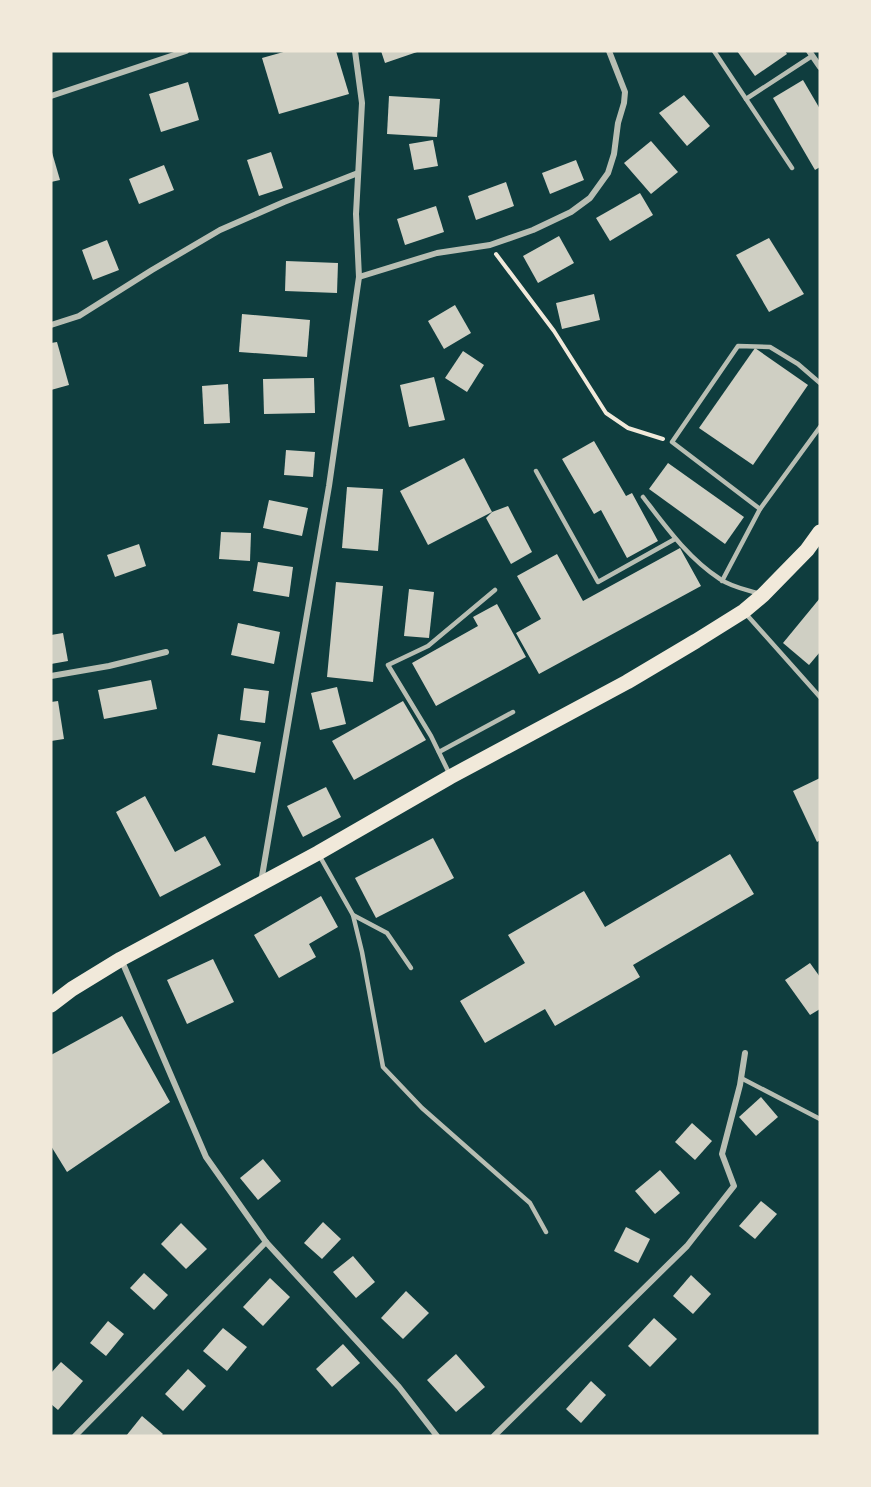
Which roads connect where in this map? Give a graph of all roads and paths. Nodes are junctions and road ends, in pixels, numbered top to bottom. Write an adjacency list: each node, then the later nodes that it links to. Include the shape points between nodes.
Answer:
1 (186, 51): 7 (street)
2 (355, 51): 10 (street, via 362,103)
3 (609, 51): 11 (street, via 625,92 608,173 590,198 571,212)
4 (714, 51): 8 (lane)
5 (811, 54): 6 (street); 8 (lane)
6 (820, 67)
7 (51, 96)
8 (746, 99): 9 (lane)
9 (792, 168)
10 (357, 173): 12 (street); 13 (street, via 220,230 79,316)
11 (490, 245): 12 (street, via 437,253); 16 (path, via 554,331 606,413 628,428)
12 (358, 277): 33 (street, via 329,486)
13 (51, 325)
14 (820, 383): 16 (lane, via 770,347 738,346)
15 (820, 427): 19 (lane)
16 (672, 442): 19 (lane)
17 (536, 471): 21 (lane, via 598,582)
18 (643, 497): 21 (lane)
19 (760, 509): 22 (lane)
20 (820, 532): 24 (main road)
21 (675, 539): 22 (lane)
22 (722, 581): 24 (lane)
23 (495, 590): 30 (lane, via 428,646 388,665)
24 (763, 595): 25 (main road)
25 (744, 612): 28 (lane); 31 (main road, via 627,682)
26 (166, 652): 27 (street)
27 (51, 676)
28 (819, 695)
29 (513, 712): 30 (lane)
30 (439, 752): 31 (lane)
31 (450, 777): 32 (main road)
32 (318, 853): 33 (main road); 34 (lane)
33 (261, 883): 35 (main road)
34 (353, 915): 36 (lane, via 387,933); 41 (lane, via 382,1067 422,1108 530,1203)
35 (121, 959): 37 (main road); 42 (street, via 206,1157)
36 (411, 968)
37 (51, 1005)
38 (745, 1053): 39 (street)
39 (741, 1078): 40 (lane); 45 (street, via 722,1154 734,1186 687,1246)
40 (820, 1119)
41 (546, 1232)
42 (266, 1242): 43 (street); 44 (street, via 399,1387)
43 (75, 1436)
44 (437, 1436)
45 (494, 1436)

